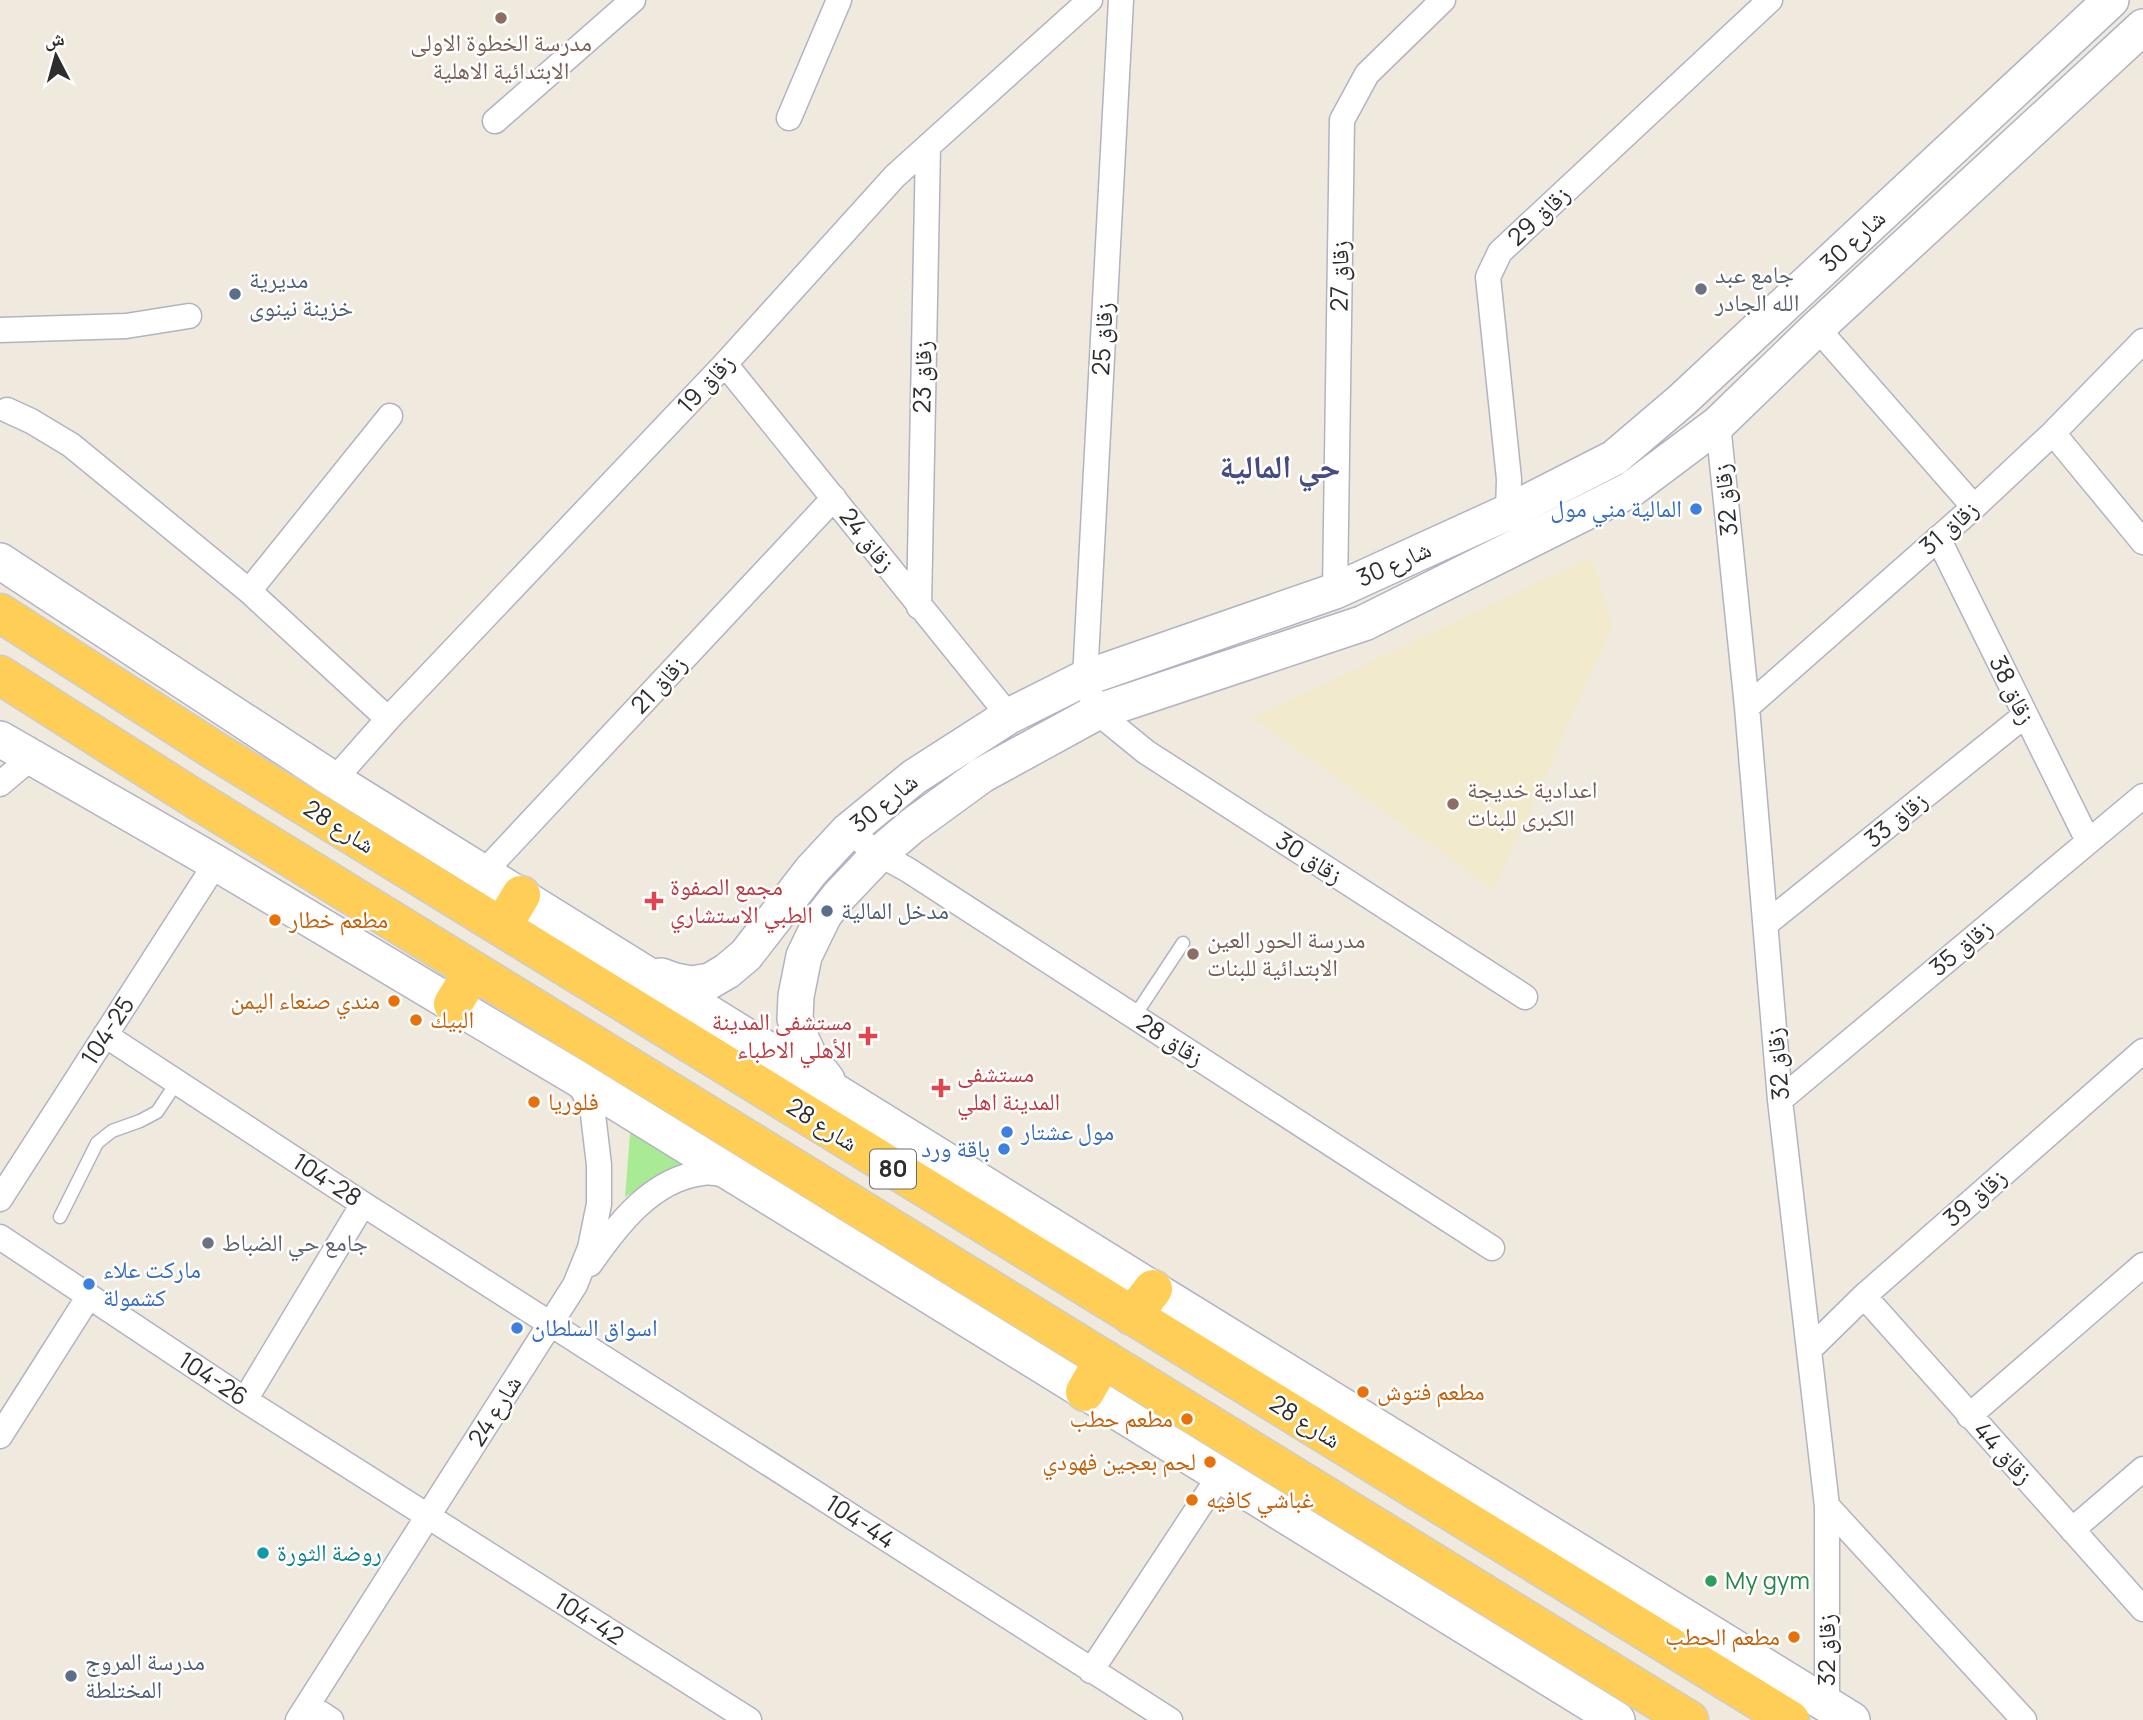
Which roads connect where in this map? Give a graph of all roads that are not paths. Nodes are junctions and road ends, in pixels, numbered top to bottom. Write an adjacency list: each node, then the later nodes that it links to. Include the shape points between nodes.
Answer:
1 (633, 0): 10 (street)
2 (839, 0): 9 (street)
3 (1090, 0): 11 (street, زقاق 19)
4 (1121, 0): 32 (street, زقاق 25)
5 (1443, 0): 28 (street, زقاق 27, via 1367,74 1342,120)
6 (1770, 0): 23 (street, زقاق 29, via 1500,252 1488,278 1509,479)
7 (2111, 0): 23 (main road, شارع 30, via 1672,409 1614,458)
8 (2143, 27): 13 (main road, شارع 30)
9 (789, 118)
10 (495, 121)
11 (928, 146): 16 (street, زقاق 19, via 895,176); 29 (street, زقاق 23)
12 (189, 316): 14 (street, via 126,326)
13 (1817, 328): 19 (main road, شارع 30); 22 (street)
14 (0, 330)
15 (2143, 341): 20 (street, زقاق 31)
16 (725, 364): 21 (street, زقاق 24); 37 (street, زقاق 19)
17 (7, 410): 27 (street, via 71,445)
18 (390, 416): 27 (street)
19 (1718, 424): 33 (street, زقاق 32); 34 (main road, شارع 30, via 1630,491 1364,623)
20 (2053, 433): 22 (street, زقاق 31); 25 (street)
21 (834, 498): 29 (street, زقاق 24); 49 (street, زقاق 21)
22 (1974, 508): 24 (street, زقاق 31)
23 (1508, 512): 28 (main road, شارع 30)
24 (1938, 538): 33 (street, زقاق 31); 36 (street, زقاق 38)
25 (2143, 542)
26 (0, 561): 41 (main road)
27 (249, 591): 37 (street)
28 (1335, 591): 32 (main road, شارع 30)
29 (919, 607): 35 (street, زقاق 24)
30 (0, 613): 39 (highway, شارع 28 / 80)
31 (0, 675): 44 (highway, 80)
32 (1086, 678): 34 (street); 35 (main road, شارع 30)
33 (1747, 707): 51 (street, زقاق 32)
34 (1097, 712): 47 (main road, شارع 30, via 961,788); 56 (street, زقاق 30, via 1146,752)
35 (1009, 716): 45 (main road, شارع 30, via 914,777)
36 (2024, 716): 46 (street, زقاق 38); 51 (street, زقاق 33)
37 (388, 719): 41 (street, زقاق 19)
38 (0, 738): 40 (main road)
39 (217, 752): 44 (highway); 52 (highway, شارع 28 / 80)
40 (32, 757): 42 (street); 48 (main road)
41 (334, 780): 49 (main road)
42 (0, 784)
43 (2143, 796): 46 (street, زقاق 35)
44 (192, 797): 55 (highway, 80)
45 (848, 831): 47 (street, زقاق 28); 54 (main road, شارع 30, via 746,955 710,981 675,981)
46 (2088, 841): 64 (street, زقاق 35)
47 (879, 854): 58 (street, زقاق 28); 63 (main road, شارع 30, via 824,915 800,971 795,1018 802,1041)
48 (216, 863): 57 (main road); 59 (street, 104-25)
49 (484, 872): 50 (main road)
50 (521, 895): 52 (highway); 54 (main road)
51 (1767, 923): 64 (street, زقاق 32)
52 (502, 927): 75 (highway, شارع 28 / 80)
53 (1183, 943): 58 (lane)
54 (615, 953): 63 (main road)
55 (473, 971): 57 (highway); 78 (highway, 80)
56 (1525, 997)
57 (453, 1004): 61 (main road)
58 (1134, 1017): 70 (street, زقاق 28)
59 (105, 1035): 62 (street, 104-28); 66 (street, 104-25)
60 (2143, 1051): 74 (street, زقاق 39)
61 (575, 1077): 65 (main road); 72 (street, شارع 24, via 592,1106 599,1166 599,1204 590,1248)
62 (177, 1082): 67 (street, 104-28); 68 (lane, via 156,1112 112,1131 97,1143)
63 (837, 1091): 75 (main road)
64 (1780, 1100): 77 (street, زقاق 32)
65 (732, 1176): 72 (street, via 706,1172 684,1176 656,1190 627,1216); 79 (main road)
66 (0, 1199)
67 (363, 1204): 76 (street, 104-28); 80 (street)
68 (60, 1217)
69 (0, 1237): 73 (street, 104-26)
70 (1492, 1248)
71 (2143, 1265): 81 (street)
72 (575, 1284): 76 (street, شارع 24)
73 (89, 1296): 80 (street, 104-26); 82 (street)
74 (1864, 1296): 77 (street, زقاق 39); 81 (street, زقاق 44)
75 (1143, 1303): 90 (main road); 97 (highway, شارع 28 / 80)
76 (550, 1323): 86 (street, شارع 24); 89 (street, 104-44)
77 (1810, 1349): 85 (street, زقاق 32)
78 (1104, 1359): 79 (highway); 96 (highway, 80)
79 (1085, 1392): 84 (main road)
80 (245, 1400): 86 (street, 104-26)
81 (1969, 1416): 87 (street, زقاق 44)
82 (4, 1420)
83 (2143, 1469): 87 (street)
84 (1220, 1475): 89 (street); 95 (main road)
85 (1827, 1506): 90 (street, زقاق 32); 98 (street)
86 (429, 1517): 91 (street, شارع 24); 93 (street, 104-42)
87 (2072, 1530): 88 (street, زقاق 44)
88 (2143, 1609)
89 (1091, 1671): 94 (street, 104-44)
90 (1839, 1712)
91 (303, 1713): 92 (street)
92 (331, 1720)
93 (749, 1720)
94 (1170, 1720)
95 (1617, 1720)
96 (1689, 1720)
97 (1790, 1720)
98 (2024, 1720)

